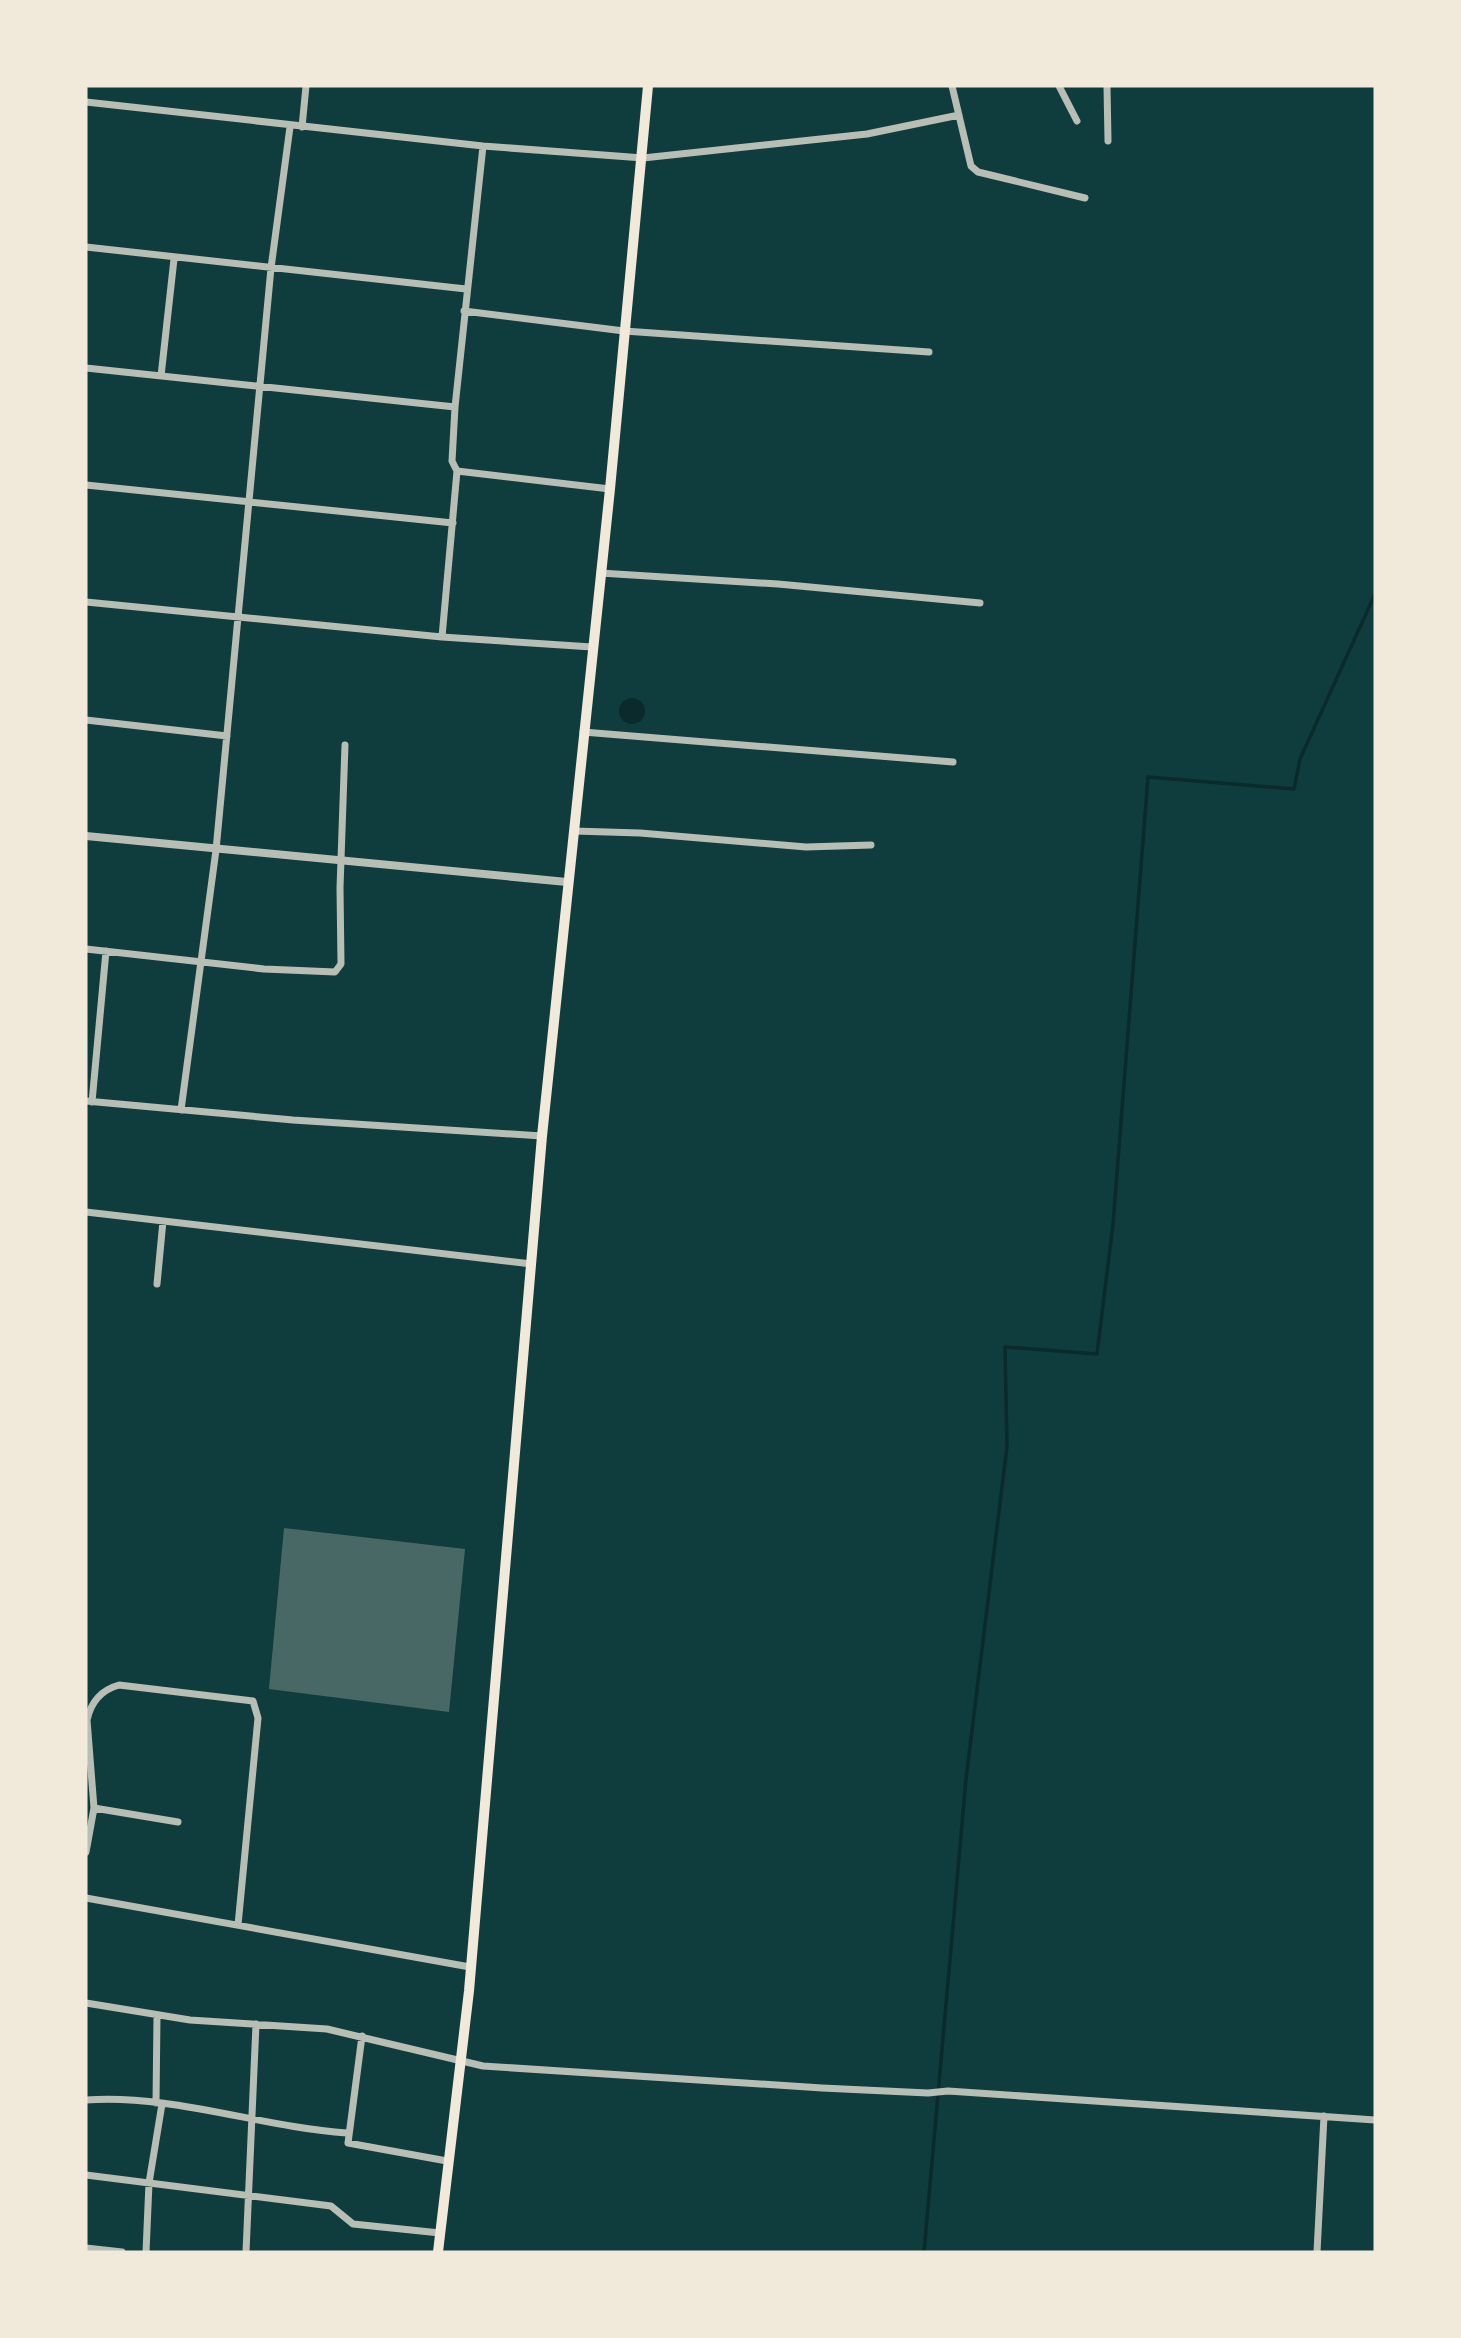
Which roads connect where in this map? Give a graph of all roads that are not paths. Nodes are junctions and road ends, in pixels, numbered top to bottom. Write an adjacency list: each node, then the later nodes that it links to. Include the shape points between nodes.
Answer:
1 (306, 86): 10 (street)
2 (648, 86): 13 (highway)
3 (952, 86): 7 (street)
4 (1059, 86): 8 (street)
5 (1107, 86): 11 (street)
6 (86, 102): 9 (street)
7 (959, 115): 13 (street, via 867,134); 14 (street, via 971,166 978,172)
8 (1077, 121)
9 (290, 127): 10 (street); 17 (street)
10 (302, 127): 12 (street)
11 (1108, 141)
12 (483, 146): 13 (street); 18 (street)
13 (643, 158): 20 (highway)
14 (1085, 198)
15 (86, 247): 16 (street)
16 (174, 259): 17 (street); 23 (street)
17 (271, 268): 18 (street); 24 (street)
18 (466, 289): 19 (street)
19 (464, 312): 20 (street); 25 (street)
20 (624, 331): 21 (street); 28 (highway)
21 (929, 352)
22 (86, 368): 23 (street)
23 (161, 376): 24 (street)
24 (259, 386): 25 (street); 29 (street)
25 (455, 407): 26 (street, via 453,461)
26 (457, 471): 28 (street); 30 (street)
27 (86, 485): 29 (street)
28 (610, 489): 31 (highway)
29 (248, 500): 30 (street); 34 (street)
30 (453, 523): 35 (street)
31 (599, 573): 33 (street); 36 (highway)
32 (86, 602): 34 (street)
33 (981, 603)
34 (237, 617): 35 (street); 39 (street)
35 (442, 637): 36 (street)
36 (592, 647): 38 (highway)
37 (86, 720): 39 (street)
38 (583, 732): 41 (street); 42 (highway)
39 (227, 736): 45 (street)
40 (345, 745): 46 (street)
41 (953, 762)
42 (574, 831): 44 (street, via 806,847); 47 (highway)
43 (86, 836): 45 (street)
44 (871, 845)
45 (216, 850): 46 (street); 50 (street)
46 (342, 862): 47 (street); 50 (street, via 341,964 335,972)
47 (567, 881): 53 (highway)
48 (86, 949): 49 (street)
49 (106, 951): 50 (street); 51 (street)
50 (200, 961): 52 (street)
51 (89, 1101): 52 (street)
52 (181, 1110): 53 (street)
53 (542, 1136): 56 (highway)
54 (86, 1212): 55 (street)
55 (163, 1221): 56 (street); 57 (street)
56 (532, 1264): 63 (highway)
57 (157, 1284)
58 (94, 1808): 59 (street); 60 (street); 62 (street, via 87,1720 103,1692 119,1685 253,1701 258,1718)
59 (178, 1822)
60 (86, 1852)
61 (86, 1898): 62 (street)
62 (238, 1924): 63 (street)
63 (470, 1967): 68 (highway)
64 (86, 2003): 65 (street)
65 (157, 2016): 66 (street); 70 (street)
66 (256, 2024): 67 (street, via 315,2027); 72 (street)
67 (362, 2036): 68 (street); 74 (street)
68 (460, 2060): 71 (street, via 483,2066); 75 (highway)
69 (86, 2100): 70 (street, via 116,2098)
70 (159, 2104): 72 (street); 77 (street)
71 (1324, 2116): 73 (street); 85 (street)
72 (251, 2117): 74 (street); 78 (street)
73 (1375, 2120)
74 (347, 2133): 75 (street, via 352,2146)
75 (447, 2161): 79 (highway)
76 (86, 2175): 77 (street)
77 (149, 2183): 78 (street); 82 (street)
78 (248, 2196): 79 (street, via 335,2207 353,2224); 83 (street)
79 (440, 2233): 84 (highway)
80 (86, 2248): 81 (street)
81 (122, 2252)
82 (146, 2252)
83 (246, 2252)
84 (438, 2252)
85 (1317, 2252)

